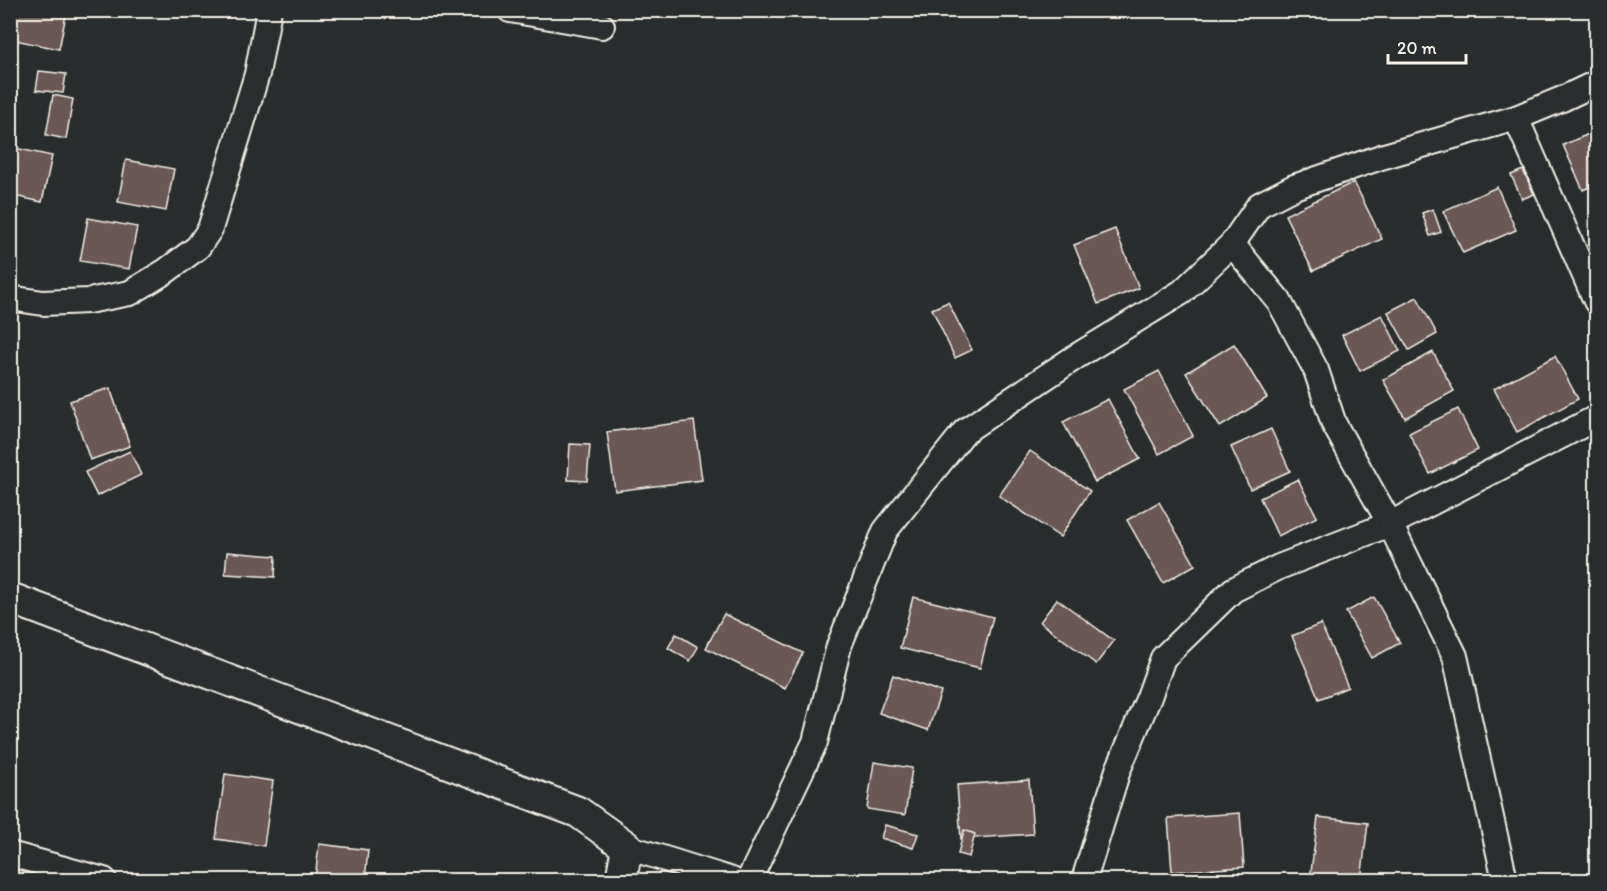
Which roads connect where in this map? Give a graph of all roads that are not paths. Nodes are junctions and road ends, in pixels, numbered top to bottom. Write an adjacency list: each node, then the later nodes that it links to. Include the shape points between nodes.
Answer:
1 (269, 10): 7 (street, via 257,74 210,229 198,248 130,293 88,301 43,303)
2 (510, 10): 3 (street)
3 (602, 26)
4 (1596, 83): 5 (street)
5 (1516, 118): 6 (street, via 1381,157 1294,188 1259,205); 8 (street)
6 (1232, 244): 10 (street, via 1279,301 1316,370 1335,424); 17 (street, via 1182,292 965,431 885,531 839,646 815,742)
7 (10, 298)
8 (1596, 301)
9 (1596, 418): 10 (street)
10 (1390, 524): 18 (street, via 1279,567 1233,590 1163,658 1118,770); 19 (street, via 1455,656)
11 (10, 598): 12 (street, via 578,812)
12 (627, 847): 15 (street); 16 (street)
13 (10, 855): 14 (street)
14 (104, 880)
15 (621, 880)
16 (732, 880)
17 (749, 880)
18 (1084, 880)
19 (1505, 880)

